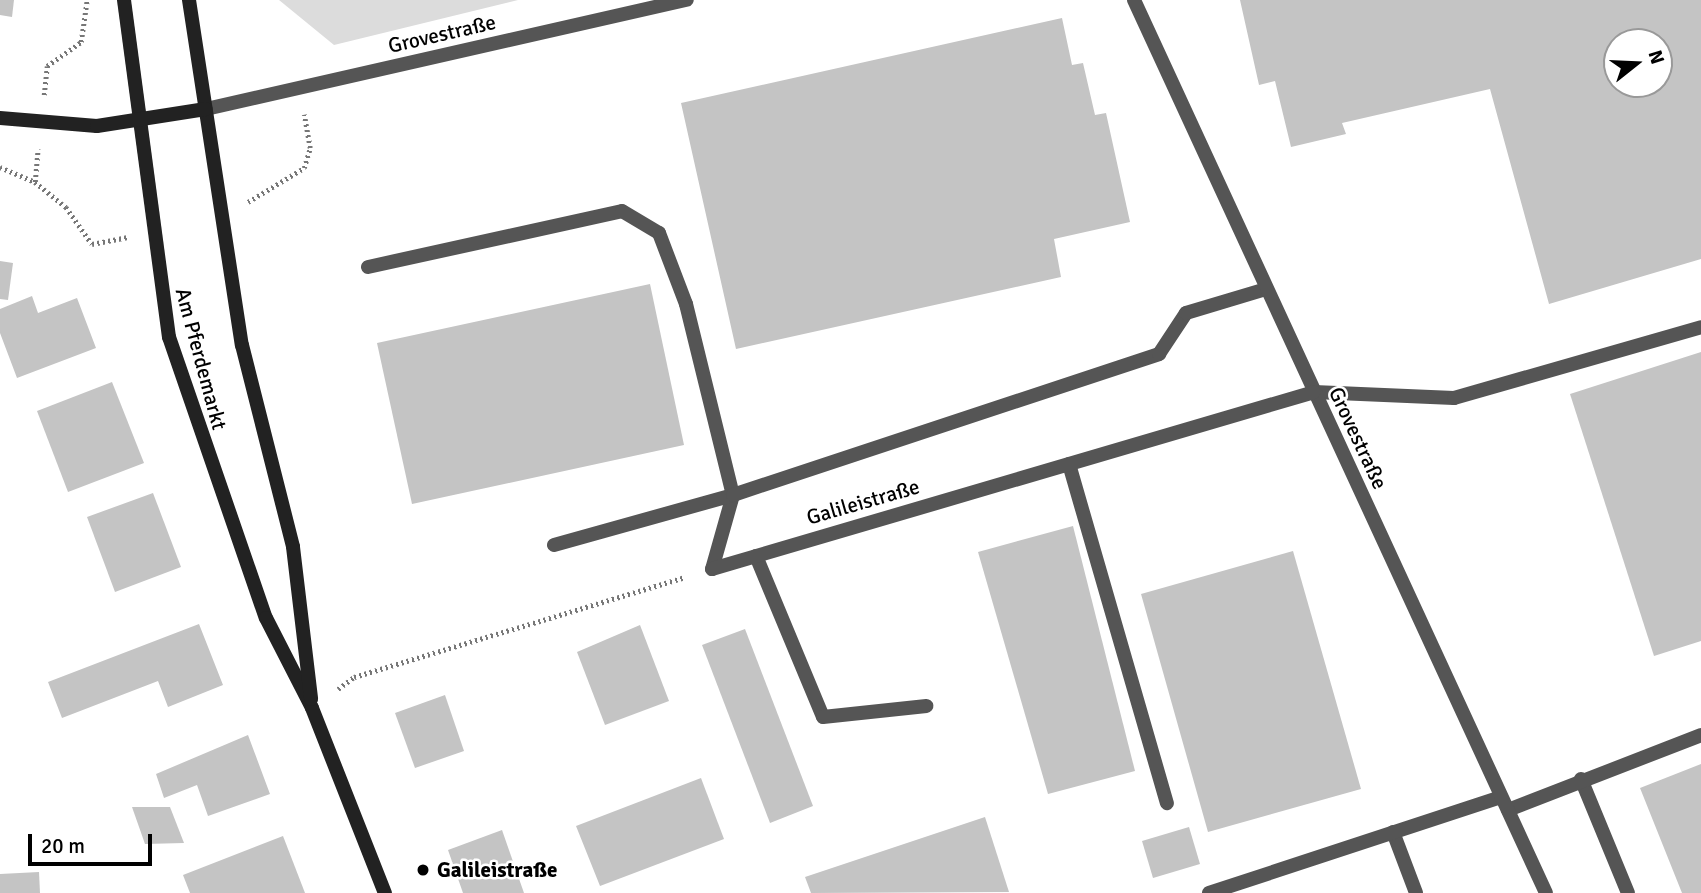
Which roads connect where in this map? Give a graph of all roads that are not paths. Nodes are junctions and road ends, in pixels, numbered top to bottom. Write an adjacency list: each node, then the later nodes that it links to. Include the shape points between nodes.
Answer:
1 (124, 0): 7 (street, Am Pferdemarkt)
2 (189, 0): 5 (street, Am Pferdemarkt)
3 (687, 0): 5 (street, Grovestraße)
4 (1134, 0): 9 (street, Grovestraße)
5 (206, 109): 7 (street); 17 (street, Am Pferdemarkt, via 242,345 293,547)
6 (0, 118): 7 (street, via 97,126)
7 (138, 122): 17 (street, Am Pferdemarkt, via 169,337 266,618)
8 (368, 267): 13 (street, via 622,211 659,233 686,304)
9 (1266, 289): 11 (street, Grovestraße); 13 (street, via 1186,313 1159,354)
10 (1701, 327): 11 (street, Galileistraße, via 1454,398)
11 (1314, 392): 12 (street, Galileistraße); 21 (street, Grovestraße)
12 (1069, 464): 15 (street, Galileistraße); 20 (street)
13 (733, 495): 14 (street); 15 (street, Galileistraße, via 712,569)
14 (554, 545)
15 (756, 556): 16 (street, via 823,717)
16 (926, 706)
17 (312, 708): 23 (street, Am Pferdemarkt)
18 (1701, 735): 19 (street)
19 (1581, 779): 21 (street); 27 (street)
20 (1167, 803)
21 (1504, 803): 22 (street); 26 (street, Grovestraße)
22 (1393, 832): 24 (street); 25 (street)
23 (385, 893)
24 (1209, 893)
25 (1416, 893)
26 (1546, 893)
27 (1628, 893)

